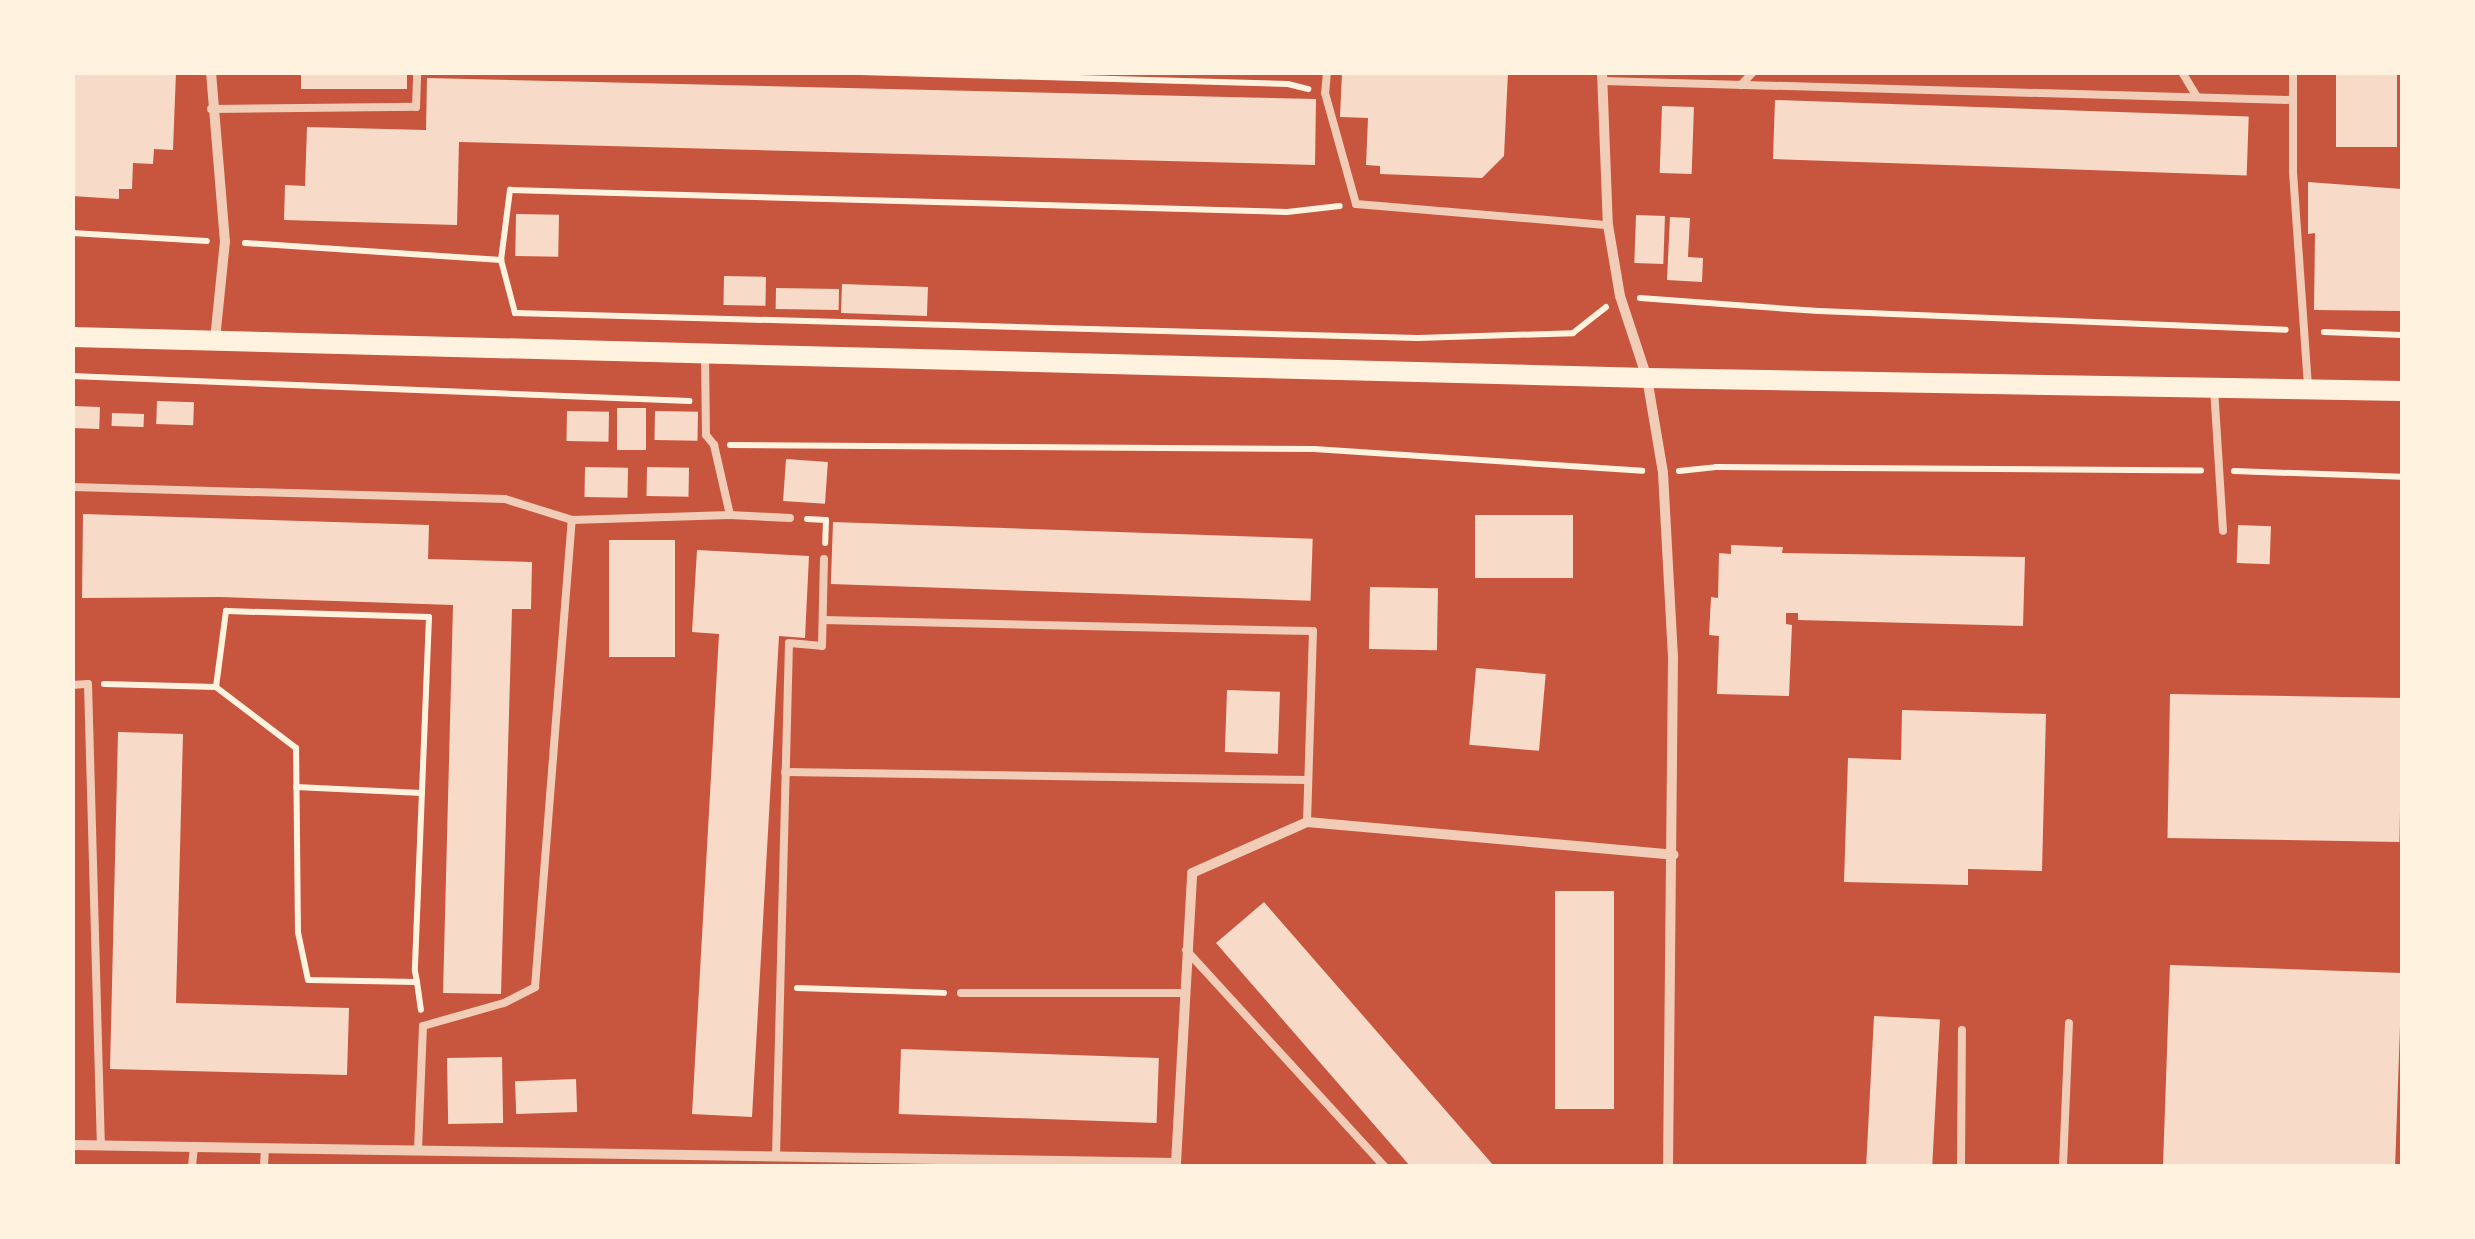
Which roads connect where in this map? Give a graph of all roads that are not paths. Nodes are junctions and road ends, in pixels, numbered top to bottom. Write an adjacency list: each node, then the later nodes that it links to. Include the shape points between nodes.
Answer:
1 (211, 72): 13 (street)
2 (417, 72): 13 (lane, via 416,107)
3 (1327, 72): 14 (lane, via 1325,93 1356,204)
4 (1695, 72): 9 (lane)
5 (1754, 72): 10 (lane)
6 (2182, 72): 11 (lane)
7 (2294, 72): 12 (lane)
8 (1602, 77): 9 (lane); 14 (street)
9 (1695, 84): 10 (lane)
10 (1741, 85): 11 (lane)
11 (2197, 97): 12 (lane)
12 (2293, 100): 20 (lane)
13 (211, 108): 16 (street, via 224,242)
14 (1608, 225): 18 (street, via 1620,296)
15 (72, 338): 16 (main road)
16 (215, 341): 17 (main road)
17 (704, 354): 18 (main road); 23 (lane, via 706,435)
18 (1647, 378): 19 (main road); 33 (street, via 1664,472)
19 (2214, 388): 20 (main road); 26 (lane)
20 (2308, 389): 21 (main road)
21 (2402, 391)
22 (72, 487): 25 (lane, via 505,500)
23 (730, 515): 24 (lane); 25 (lane)
24 (790, 518)
25 (572, 520): 43 (lane, via 535,987 423,1026)
26 (2223, 531)
27 (824, 559): 28 (lane)
28 (824, 620): 30 (lane, via 822,646 790,643); 31 (lane, via 1313,631)
29 (72, 685): 40 (lane, via 88,684)
30 (785, 772): 31 (lane); 44 (lane)
31 (1308, 780): 32 (lane)
32 (1306, 822): 33 (street); 34 (street, via 1192,872)
33 (1674, 855): 48 (street)
34 (1186, 950): 35 (street); 47 (lane)
35 (1183, 992): 36 (lane); 44 (street, via 1176,1163)
36 (960, 993)
37 (2069, 1023): 50 (lane)
38 (1962, 1030): 49 (lane)
39 (72, 1144): 40 (street)
40 (101, 1145): 41 (street)
41 (194, 1146): 42 (street); 45 (lane)
42 (265, 1148): 43 (street); 46 (lane)
43 (418, 1150): 44 (street)
44 (776, 1156)
45 (192, 1166)
46 (264, 1166)
47 (1384, 1166)
48 (1668, 1166)
49 (1960, 1166)
50 (2063, 1166)

